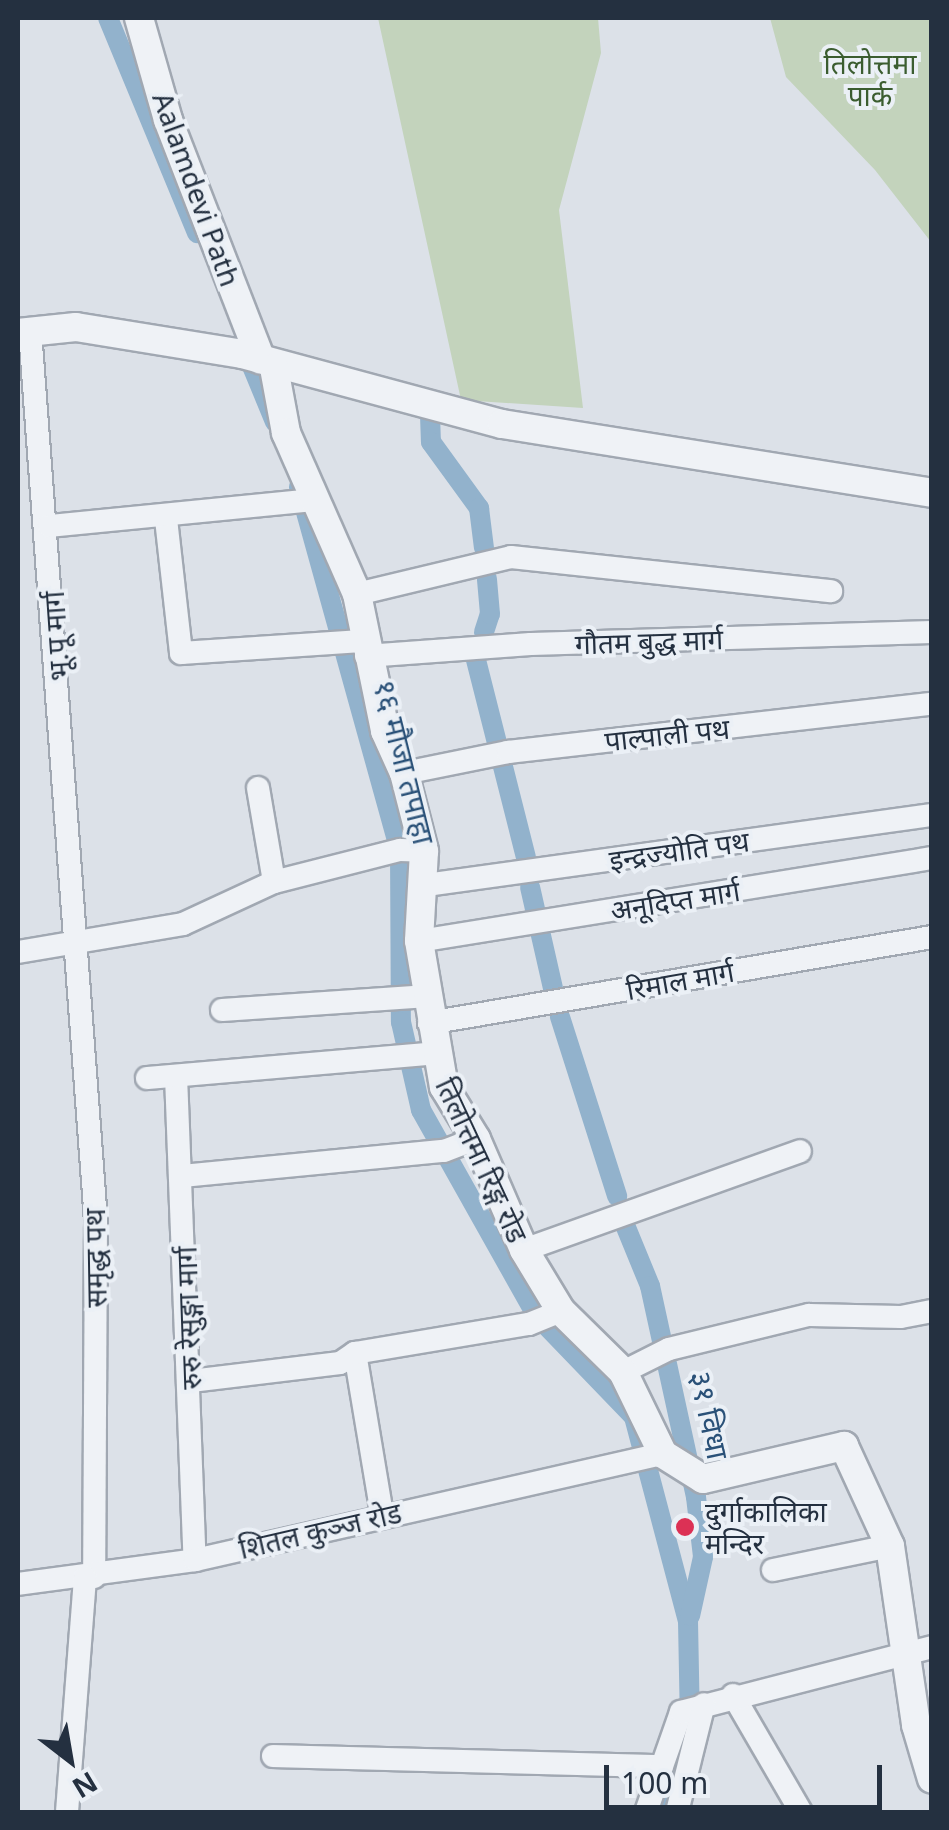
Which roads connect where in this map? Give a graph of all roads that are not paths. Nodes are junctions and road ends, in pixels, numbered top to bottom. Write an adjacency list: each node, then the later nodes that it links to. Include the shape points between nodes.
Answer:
1 (139, 18): 3 (street, Aalamdevi Path, via 168,120)
2 (24, 332): 3 (street, via 76,326); 7 (street, भू.पू मार्ग)
3 (259, 360): 4 (street, via 502,424); 5 (street, तिलोत्तमा रिङ्ग रोड)
4 (932, 493)
5 (313, 500): 6 (street); 9 (street, तिलोत्तमा रिङ्ग रोड)
6 (166, 518): 7 (street); 11 (street, गौतम बुद्ध मार्ग, via 181,652 331,642)
7 (49, 526): 21 (street, भू.पू मार्ग)
8 (831, 590): 9 (street, via 511,558)
9 (357, 594): 11 (street, तिलोत्तमा रिङ्ग रोड)
10 (932, 632): 11 (street, गौतम बुद्ध मार्ग)
11 (364, 649): 13 (street, तिलोत्तमा रिङ्ग रोड)
12 (932, 704): 13 (street, पाल्पाली पथ, via 499,754)
13 (404, 772): 16 (street, तिलोत्तमा रिङ्ग रोड)
14 (258, 788): 18 (street)
15 (932, 815): 19 (street, इन्द्रज्योति पथ)
16 (424, 850): 18 (street, via 400,850); 19 (street, तिलोत्तमा रिङ्ग रोड)
17 (932, 858): 22 (street, अनूदिप्त मार्ग)
18 (274, 882): 21 (street, via 184,924)
19 (426, 885): 22 (street, तिलोत्तमा रिङ्ग रोड)
20 (932, 937): 24 (street, रिमाल मार्ग)
21 (79, 940): 23 (street); 43 (street, समृद्ध पथ, via 96,1222)
22 (419, 941): 24 (street, तिलोत्तमा रिङ्ग रोड)
23 (18, 952)
24 (428, 1009): 25 (street, रिमाल मार्ग, via 396,1002); 26 (street, तिलोत्तमा रिङ्ग रोड)
25 (222, 1010)
26 (436, 1052): 27 (street); 29 (street, तिलोत्तमा रिङ्ग रोड, via 444,1087)
27 (176, 1076): 28 (street); 31 (street, रुरु रेसुङ्गा मार्ग)
28 (147, 1078)
29 (476, 1140): 31 (street, via 444,1151); 32 (street, तिलोत्तमा रिङ्ग रोड)
30 (800, 1151): 32 (street)
31 (182, 1176): 37 (street, रुरु रेसुङ्गा मार्ग)
32 (524, 1250): 33 (street, तिलोत्तमा रिङ्ग रोड)
33 (561, 1311): 35 (street, via 529,1324); 36 (street, तिलोत्तमा रिङ्ग रोड)
34 (932, 1311): 36 (street, via 810,1315 669,1349)
35 (355, 1353): 37 (street, via 340,1363); 39 (street)
36 (624, 1371): 38 (street, तिलोत्तमा रिङ्ग रोड)
37 (191, 1381): 41 (street, रुरु रेसुङ्गा मार्ग)
38 (664, 1454): 39 (street, शितल कुञ्ज रोड); 40 (street, via 703,1479 844,1446)
39 (382, 1514): 41 (street, शितल कुञ्ज रोड)
40 (890, 1546): 42 (street); 45 (street)
41 (194, 1560): 43 (street, शितल कुञ्ज रोड)
42 (773, 1570)
43 (90, 1578): 44 (street, शितल कुञ्ज रोड); 52 (street, समृद्ध पथ)
44 (18, 1584)
45 (918, 1651): 46 (street); 48 (street)
46 (733, 1696): 47 (street); 55 (street)
47 (704, 1704): 50 (street, via 680,1712); 54 (street)
48 (926, 1750): 51 (street)
49 (274, 1756): 50 (street)
50 (662, 1766): 53 (street)
51 (932, 1779)
52 (67, 1812)
53 (646, 1812)
54 (677, 1812)
55 (800, 1812)

